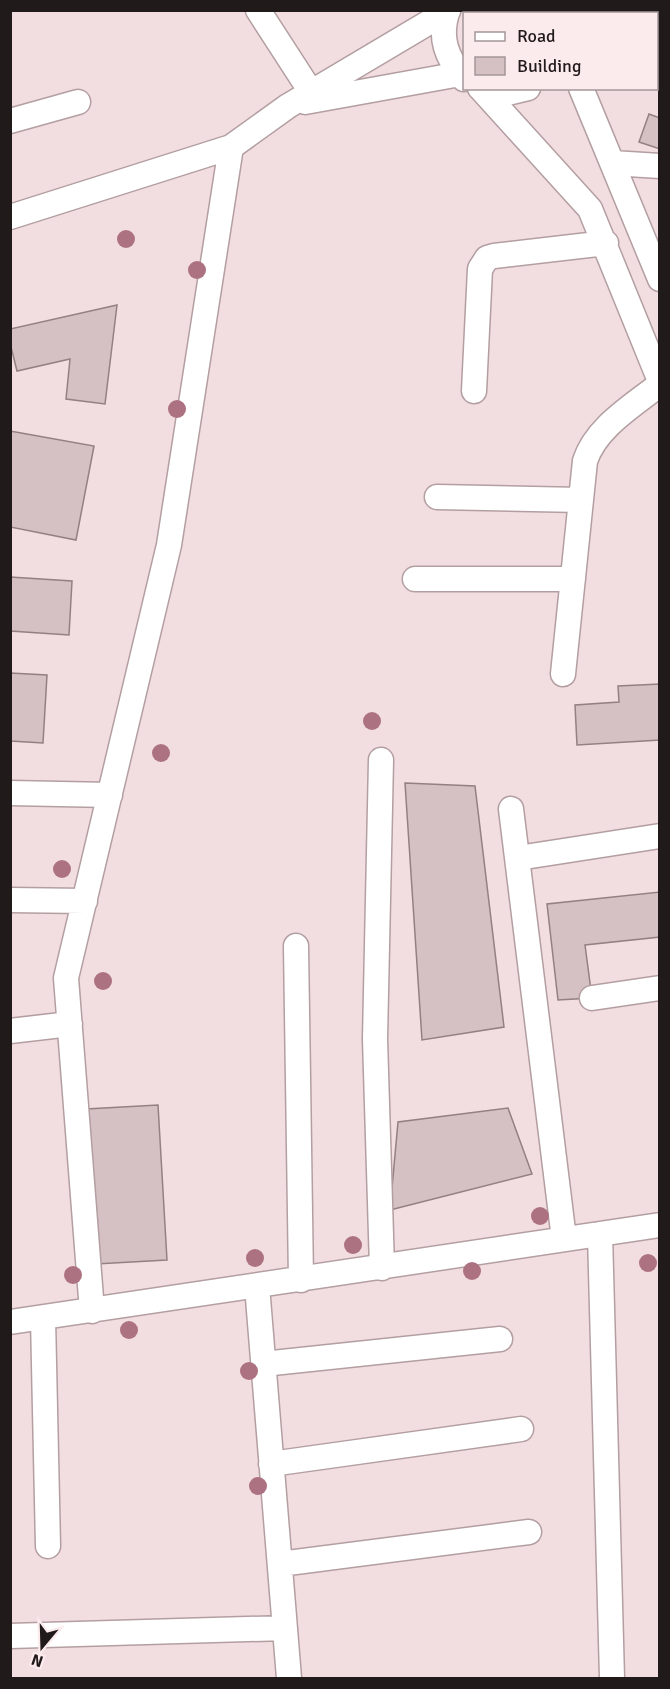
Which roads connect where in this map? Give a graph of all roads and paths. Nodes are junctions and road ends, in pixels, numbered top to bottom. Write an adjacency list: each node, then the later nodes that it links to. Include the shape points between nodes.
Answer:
1 (258, 10): 9 (street)
2 (448, 11): 3 (street, via 444,43 451,63); 9 (street)
3 (463, 74)
4 (463, 84): 11 (street)
5 (479, 90): 18 (street, via 582,197)
6 (492, 90): 7 (street, via 503,94)
7 (520, 90)
8 (582, 90): 14 (street)
9 (311, 92): 11 (street)
10 (78, 102): 12 (street)
11 (288, 106): 13 (street)
12 (10, 121)
13 (231, 147): 16 (street); 29 (street, via 169,544)
14 (612, 163): 15 (street); 17 (street)
15 (660, 166)
16 (10, 217)
17 (649, 227): 19 (street)
18 (606, 243): 20 (street); 21 (street, via 494,256 482,263)
19 (660, 279)
20 (660, 383): 23 (street, via 590,447)
21 (474, 391)
22 (437, 497): 23 (street)
23 (581, 500): 25 (street)
24 (416, 579): 25 (street)
25 (573, 579): 26 (street)
26 (563, 674)
27 (381, 760): 43 (street, via 375,1039)
28 (10, 793): 29 (street)
29 (110, 795): 34 (street)
30 (511, 809): 32 (street)
31 (660, 836): 32 (street)
32 (518, 858): 42 (street)
33 (10, 900): 34 (street)
34 (85, 901): 38 (street, via 66,978)
35 (296, 946): 44 (street)
36 (660, 988): 37 (street)
37 (592, 998)
38 (70, 1024): 39 (street); 46 (street)
39 (10, 1031)
40 (660, 1225): 41 (street)
41 (600, 1234): 42 (street); 59 (street)
42 (564, 1239): 43 (street)
43 (382, 1268): 44 (street)
44 (301, 1280): 45 (street)
45 (256, 1286): 46 (street); 50 (street)
46 (92, 1311): 47 (street)
47 (43, 1317): 48 (street); 54 (street)
48 (10, 1322)
49 (500, 1340): 50 (street)
50 (263, 1364): 52 (street)
51 (521, 1429): 52 (street)
52 (271, 1464): 55 (street)
53 (529, 1532): 55 (street)
54 (48, 1546)
55 (280, 1564): 56 (street)
56 (285, 1628): 57 (street); 58 (street)
57 (10, 1636)
58 (289, 1678)
59 (612, 1678)

